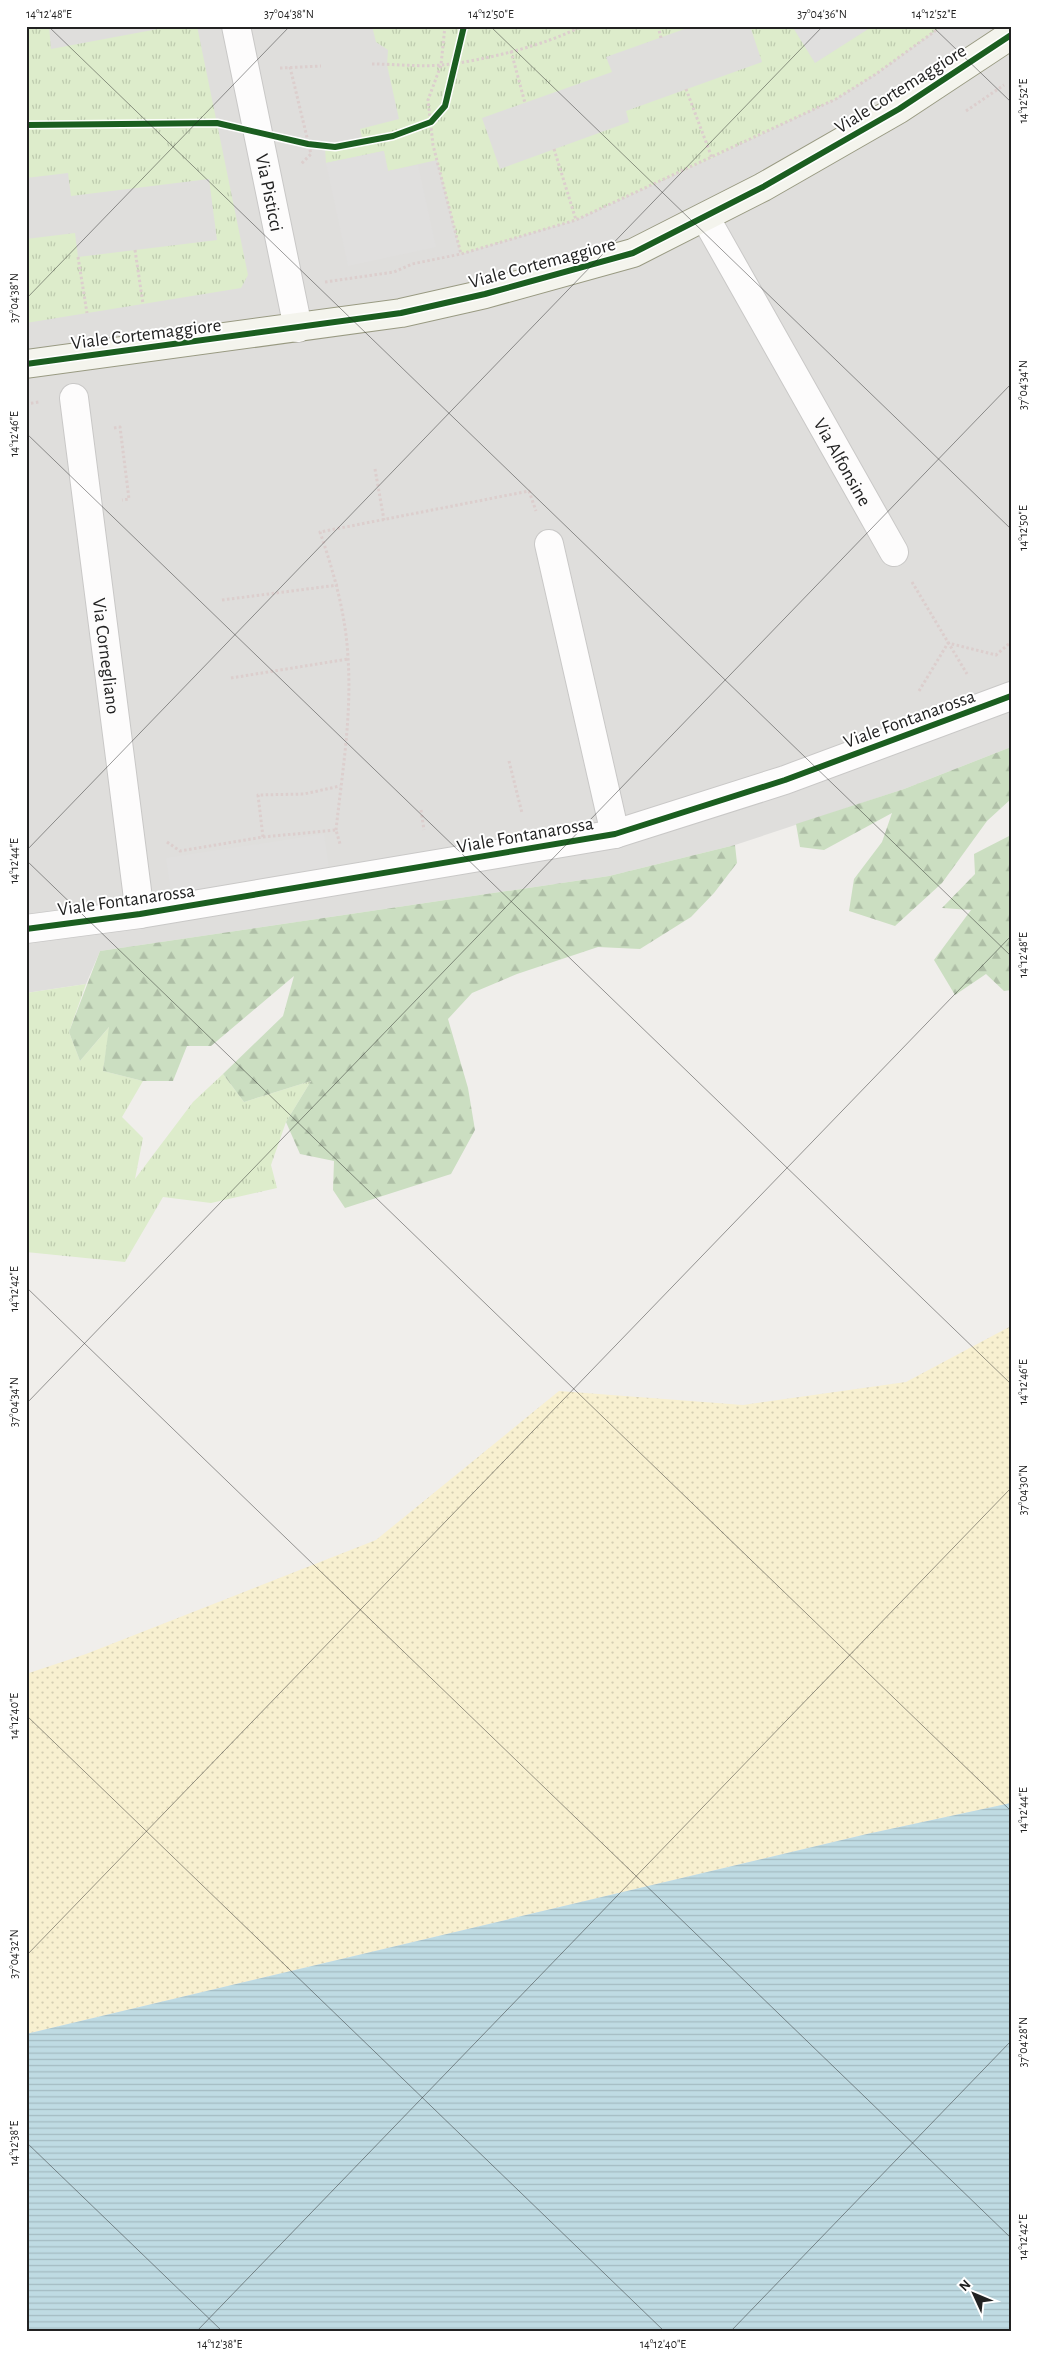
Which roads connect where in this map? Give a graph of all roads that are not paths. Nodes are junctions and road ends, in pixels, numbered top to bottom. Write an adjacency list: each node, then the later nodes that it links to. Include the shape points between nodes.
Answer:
1 (236, 26): 4 (street, Via Pisticci)
2 (1011, 35): 3 (street, Viale Cortemaggiore, via 899,109)
3 (705, 217): 4 (street, Viale Cortemaggiore, via 632,253 485,294 401,313); 8 (street, Via Alfonsine)
4 (298, 328): 5 (street, Viale Cortemaggiore)
5 (26, 364)
6 (74, 398): 11 (street, Via Cornegliano)
7 (549, 544): 10 (street, Viale Fontanarossa)
8 (894, 552)
9 (1011, 696): 10 (street, Viale Fontanarossa, via 784,780)
10 (615, 834): 11 (street, Viale Fontanarossa)
11 (140, 914): 12 (street, Viale Fontanarossa)
12 (26, 929)

